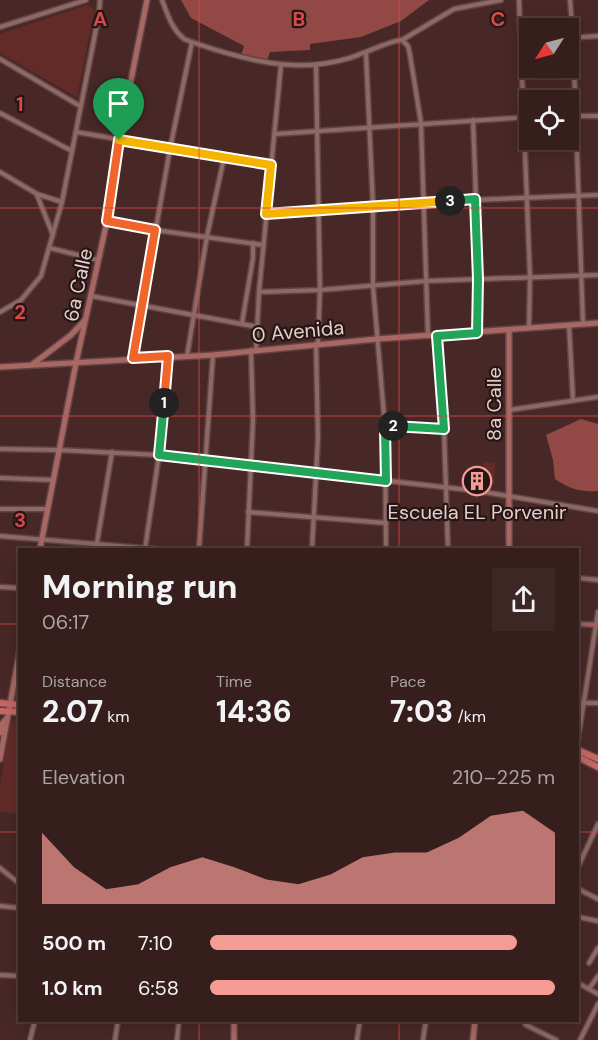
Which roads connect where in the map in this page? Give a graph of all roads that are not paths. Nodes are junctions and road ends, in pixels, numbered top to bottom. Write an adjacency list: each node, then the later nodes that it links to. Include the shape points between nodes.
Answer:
1 (86, 0): 8 (street)
2 (100, 0): 20 (street)
3 (147, 0): 31 (street, 6a Calle)
4 (162, 0): 15 (street, via 174,29)
5 (501, 0): 14 (street, via 454,9)
6 (519, 0): 9 (street)
7 (570, 0): 10 (street)
8 (75, 2): 11 (street)
9 (520, 18)
10 (570, 18)
11 (0, 27)
12 (598, 36): 13 (street)
13 (579, 37)
14 (402, 40): 16 (street); 26 (street, via 408,46)
15 (192, 42): 18 (street); 32 (street)
16 (366, 54): 19 (street); 27 (street)
17 (0, 59): 20 (street)
18 (281, 65): 19 (street); 30 (street)
19 (316, 65): 28 (street)
20 (80, 106): 29 (street)
21 (0, 113): 35 (street)
22 (579, 116): 23 (street)
23 (598, 116)
24 (519, 118): 25 (street)
25 (473, 120): 26 (street); 43 (street)
26 (421, 123): 27 (street); 45 (street)
27 (369, 128): 28 (street); 46 (street)
28 (317, 130): 30 (street); 47 (street)
29 (76, 132): 31 (street); 35 (street)
30 (274, 134): 37 (street)
31 (119, 140): 32 (street); 49 (street, 6a Calle)
32 (170, 149): 36 (street); 50 (street)
33 (524, 150): 42 (street)
34 (576, 150): 41 (street)
35 (72, 152): 44 (street)
36 (224, 158): 37 (street); 52 (street)
37 (271, 165): 48 (street)
38 (0, 172): 39 (street)
39 (37, 194): 44 (street); 51 (street)
40 (598, 195): 41 (street)
41 (578, 196): 42 (street); 58 (street)
42 (525, 198): 43 (street); 59 (street)
43 (475, 199): 45 (street); 60 (street)
44 (62, 202): 51 (street)
45 (423, 202): 46 (street); 61 (street)
46 (373, 206): 47 (street); 62 (street)
47 (318, 211): 48 (street); 63 (street)
48 (266, 214): 54 (street)
49 (107, 221): 50 (street); 56 (street, 6a Calle)
50 (155, 230): 52 (street); 66 (street)
51 (53, 236): 55 (street)
52 (207, 236): 53 (street); 68 (street)
53 (253, 243): 54 (street); 70 (street)
54 (263, 245): 64 (street)
55 (50, 248): 56 (street); 67 (street, via 41,276 21,300)
56 (98, 260): 65 (street, 6a Calle)
57 (598, 274): 58 (street)
58 (581, 275): 59 (street); 71 (street)
59 (530, 277): 60 (street); 75 (street)
60 (478, 279): 61 (street); 77 (street)
61 (426, 281): 62 (street); 78 (street)
62 (373, 286): 63 (street); 80 (street)
63 (320, 290): 64 (street); 81 (street)
64 (259, 292): 74 (street)
65 (91, 296): 66 (street); 69 (street, 6a Calle)
66 (142, 305): 68 (street); 86 (street)
67 (0, 312)
68 (193, 316): 70 (street); 85 (street)
69 (85, 320): 87 (street, 6a Calle); 88 (street, via 71,335)
70 (242, 323): 74 (street)
71 (583, 323): 72 (street, 0 Avenida); 73 (street, 0 Avenida)
72 (598, 323)
73 (569, 325): 75 (street, 0 Avenida); 91 (street)
74 (258, 327): 82 (street)
75 (529, 329): 76 (street, 0 Avenida)
76 (509, 331): 77 (street, 0 Avenida); 92 (street, 8a Calle)
77 (477, 333): 79 (street, 0 Avenida)
78 (428, 336): 79 (street, 0 Avenida); 80 (street, 0 Avenida)
79 (437, 336): 94 (street)
80 (377, 339): 81 (street, 0 Avenida); 93 (street)
81 (316, 345): 82 (street, 0 Avenida); 101 (street)
82 (253, 350): 83 (street, 0 Avenida); 100 (street)
83 (213, 355): 85 (street, 0 Avenida); 99 (street)
84 (168, 356): 85 (street, 0 Avenida); 86 (street, 0 Avenida); 98 (street)
85 (187, 356)
86 (133, 358): 87 (street, 0 Avenida)
87 (76, 363): 88 (street, 0 Avenida); 96 (street, 6a Calle)
88 (28, 365): 89 (street, 0 Avenida)
89 (0, 367)
90 (598, 397): 91 (street)
91 (573, 400): 92 (street)
92 (509, 410): 106 (street, 8a Calle)
93 (385, 427): 94 (street); 104 (street)
94 (444, 429): 105 (street)
95 (0, 449): 96 (street)
96 (59, 450): 97 (street); 103 (street, 6a Calle)
97 (112, 452): 98 (street); 115 (street)
98 (159, 455): 99 (street); 118 (street)
99 (206, 460): 100 (street); 119 (street)
100 (251, 466): 101 (street); 110 (street)
101 (316, 473): 104 (street); 111 (street)
102 (0, 478): 103 (street)
103 (53, 480): 108 (street, 6a Calle)
104 (386, 481): 105 (street); 112 (street)
105 (446, 487): 106 (street); 123 (street)
106 (509, 495): 109 (street); 124 (street, 8a Calle)
107 (0, 509): 108 (street)
108 (48, 509): 114 (street, 6a Calle)
109 (598, 511)
110 (248, 512): 111 (street); 120 (street)
111 (314, 517): 112 (street); 121 (street)
112 (386, 523): 122 (street)
113 (0, 537): 114 (street)
114 (42, 538): 115 (street); 116 (street, 6a Calle)
115 (97, 543): 117 (street); 118 (street)
116 (40, 548)
117 (96, 548)
118 (145, 548)
119 (199, 548)
120 (247, 548)
121 (312, 548)
122 (386, 548)
123 (448, 548)
124 (509, 548)
125 (579, 578): 126 (street)
126 (598, 580)
127 (0, 587): 128 (street)
128 (18, 588)
129 (598, 612): 131 (street)
130 (579, 624): 131 (street)
131 (597, 625): 134 (street)
132 (18, 659): 137 (street)
133 (579, 703): 134 (street)
134 (584, 703): 135 (street); 139 (street)
135 (598, 703)
136 (0, 704): 137 (main road)
137 (6, 712): 138 (street); 142 (street)
138 (0, 733)
139 (579, 733)
140 (579, 750): 143 (main road)
141 (579, 758): 144 (main road)
142 (0, 759)
143 (598, 759)
144 (598, 767)
145 (598, 824): 147 (street)
146 (579, 849): 147 (street)
147 (586, 850): 148 (street)
148 (579, 865)
149 (0, 868): 150 (street)
150 (18, 882)
151 (579, 889): 152 (street)
152 (598, 898)
153 (0, 906): 154 (street)
154 (18, 908)
155 (579, 917): 156 (street)
156 (598, 921)
157 (598, 948): 158 (street)
158 (589, 963)
159 (0, 975): 160 (street)
160 (18, 976)
161 (598, 976): 163 (street)
162 (579, 984): 163 (street)
163 (589, 989): 164 (street)
164 (598, 994)
165 (598, 1004): 182 (street)
166 (34, 1022): 174 (street)
167 (118, 1022): 175 (street)
168 (179, 1022): 176 (street)
169 (234, 1022): 177 (street)
170 (360, 1022): 178 (street)
171 (426, 1022): 179 (street)
172 (475, 1022): 180 (street)
173 (524, 1022): 181 (street)
174 (30, 1040)
175 (115, 1040)
176 (177, 1040)
177 (234, 1040)
178 (357, 1040)
179 (423, 1040)
180 (472, 1040)
181 (556, 1040)
182 (580, 1040)

